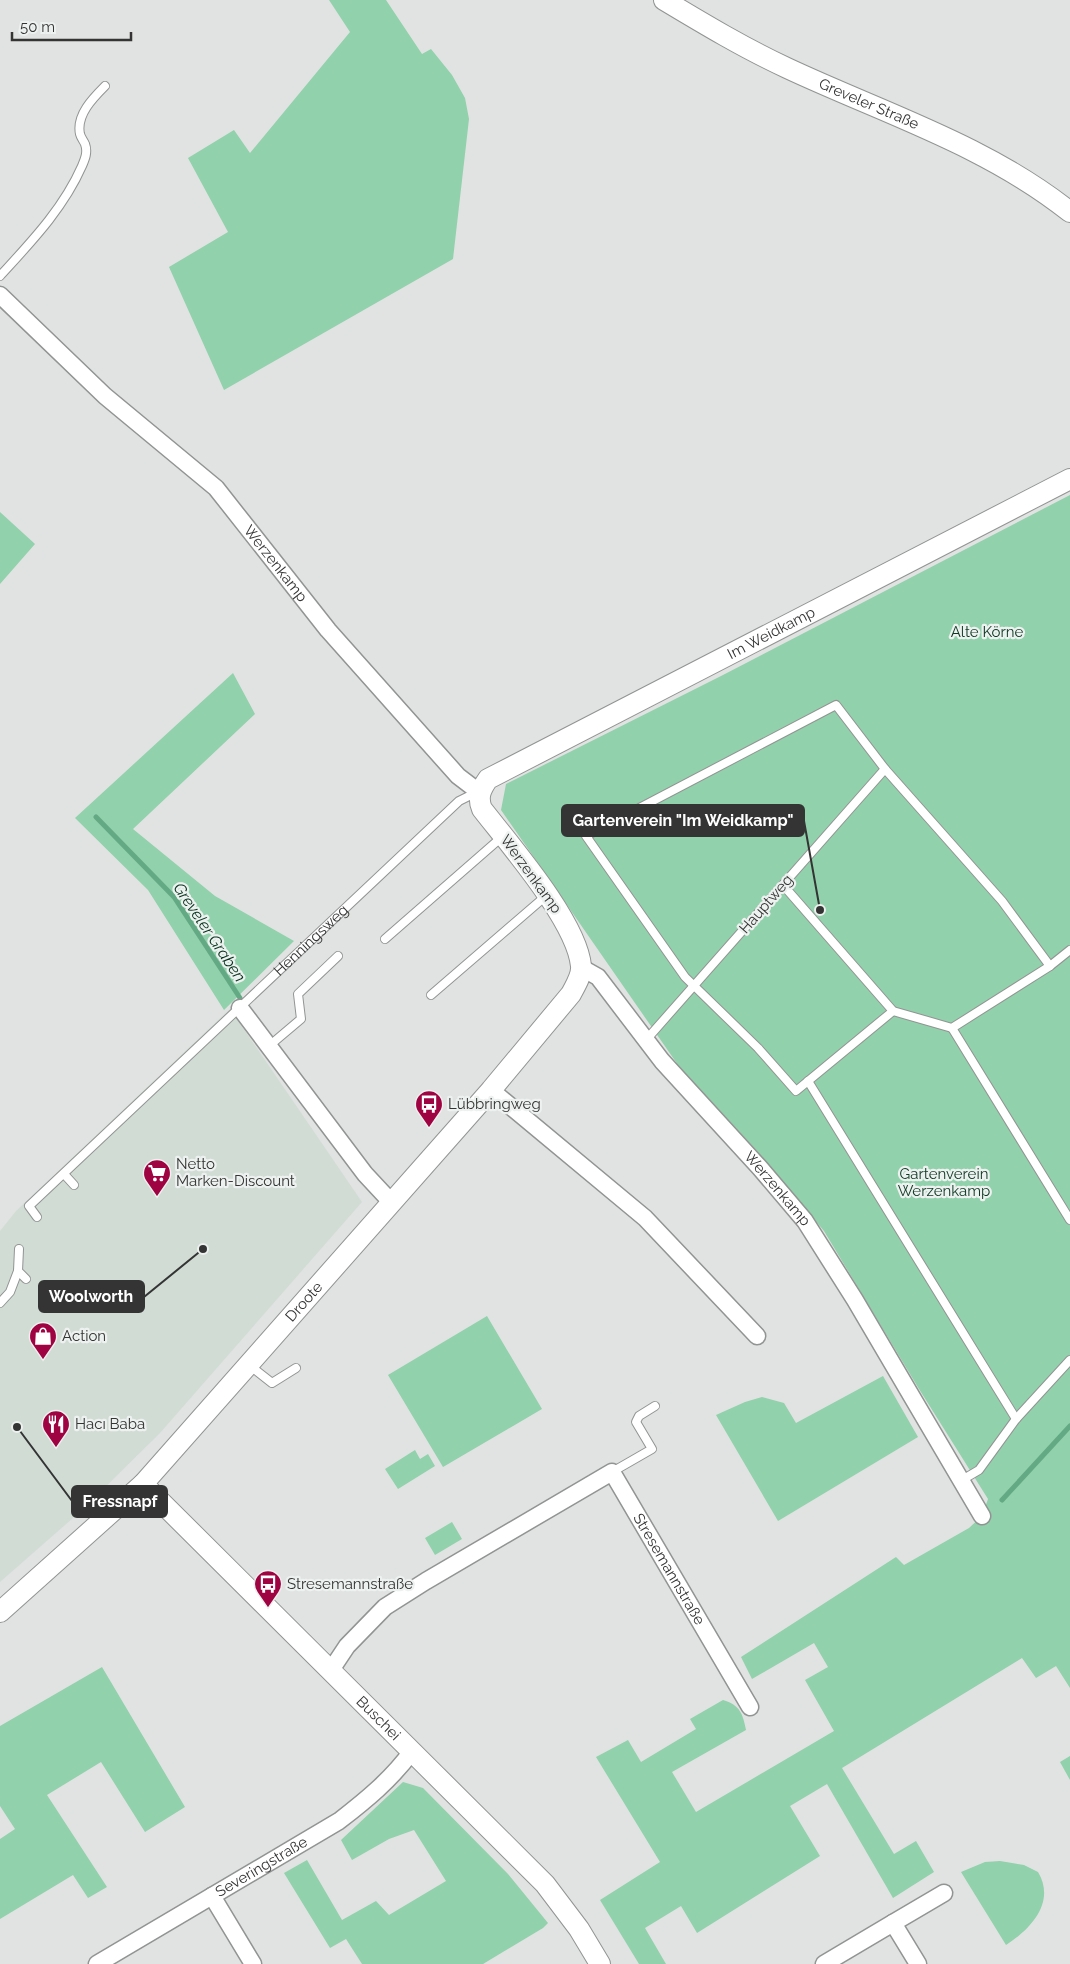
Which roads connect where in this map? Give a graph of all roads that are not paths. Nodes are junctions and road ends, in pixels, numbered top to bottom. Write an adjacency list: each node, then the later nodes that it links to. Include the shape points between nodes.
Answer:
1 (664, 0): 3 (street, Greveler Straße, via 786,68 931,129 989,159)
2 (105, 86): 4 (lane, via 80,120 80,135 87,152 81,167 51,219)
3 (1070, 212)
4 (0, 276)
5 (0, 295): 8 (street, Werzenkamp, via 105,396 216,488 328,630 458,776)
6 (1070, 480): 8 (street, Im Weidkamp, via 502,770 488,779)
7 (885, 769): 10 (lane, Hauptweg); 15 (lane, via 1002,901); 17 (lane, via 836,705 586,836 684,977)
8 (479, 792): 9 (street, Werzenkamp, via 482,809); 19 (lane, Henningsweg, via 459,801)
9 (503, 836): 11 (street, Werzenkamp); 12 (lane)
10 (782, 885): 17 (lane, Hauptweg); 20 (lane)
11 (547, 895): 16 (street, Werzenkamp, via 576,944); 18 (lane)
12 (385, 939)
13 (1070, 950): 15 (lane)
14 (338, 956): 23 (lane, via 298,994 301,1019)
15 (1050, 966): 21 (lane)
16 (582, 968): 22 (street, Werzenkamp, via 598,977); 25 (street, Droote, via 570,994)
17 (694, 986): 22 (lane, Hauptweg); 24 (lane, via 758,1048 796,1091)
18 (431, 996)
19 (240, 1008): 23 (street); 26 (lane, Henningsweg)
20 (893, 1011): 21 (lane); 24 (lane)
21 (952, 1028): 30 (lane)
22 (646, 1040): 42 (street, Werzenkamp, via 805,1222)
23 (269, 1046): 28 (street, via 365,1174)
24 (808, 1081): 40 (lane)
25 (491, 1090): 28 (street, Droote); 35 (street, via 645,1218)
26 (64, 1174): 27 (lane); 29 (lane, Henningsweg, via 29,1206)
27 (74, 1185)
28 (392, 1204): 37 (street, Droote)
29 (37, 1217)
30 (1070, 1220)
31 (19, 1249): 32 (lane)
32 (18, 1271): 33 (lane); 34 (lane, via 10,1292)
33 (26, 1279)
34 (0, 1303)
35 (757, 1336)
36 (1070, 1360): 40 (lane)
37 (249, 1365): 38 (lane, via 272,1383); 43 (street, Droote)
38 (296, 1368)
39 (655, 1406): 41 (lane, via 639,1416 636,1422 652,1449)
40 (1016, 1419): 42 (lane, via 979,1470)
41 (612, 1472): 46 (street, via 385,1607 347,1646); 47 (street, Stresemannstraße)
42 (962, 1480): 44 (street, Werzenkamp)
43 (143, 1484): 45 (street, Droote); 46 (street, Buschei)
44 (982, 1516)
45 (1, 1608)
46 (331, 1670): 48 (street, Buschei)
47 (750, 1707)
48 (412, 1751): 50 (street, Severingstraße, via 403,1764 361,1804); 54 (street, Buschei, via 545,1884 579,1929)
49 (944, 1893): 51 (street)
50 (212, 1896): 52 (street, Severingstraße); 53 (street)
51 (893, 1923): 55 (street); 56 (street)
52 (97, 1964)
53 (253, 1964)
54 (600, 1964)
55 (824, 1964)
56 (918, 1964)

